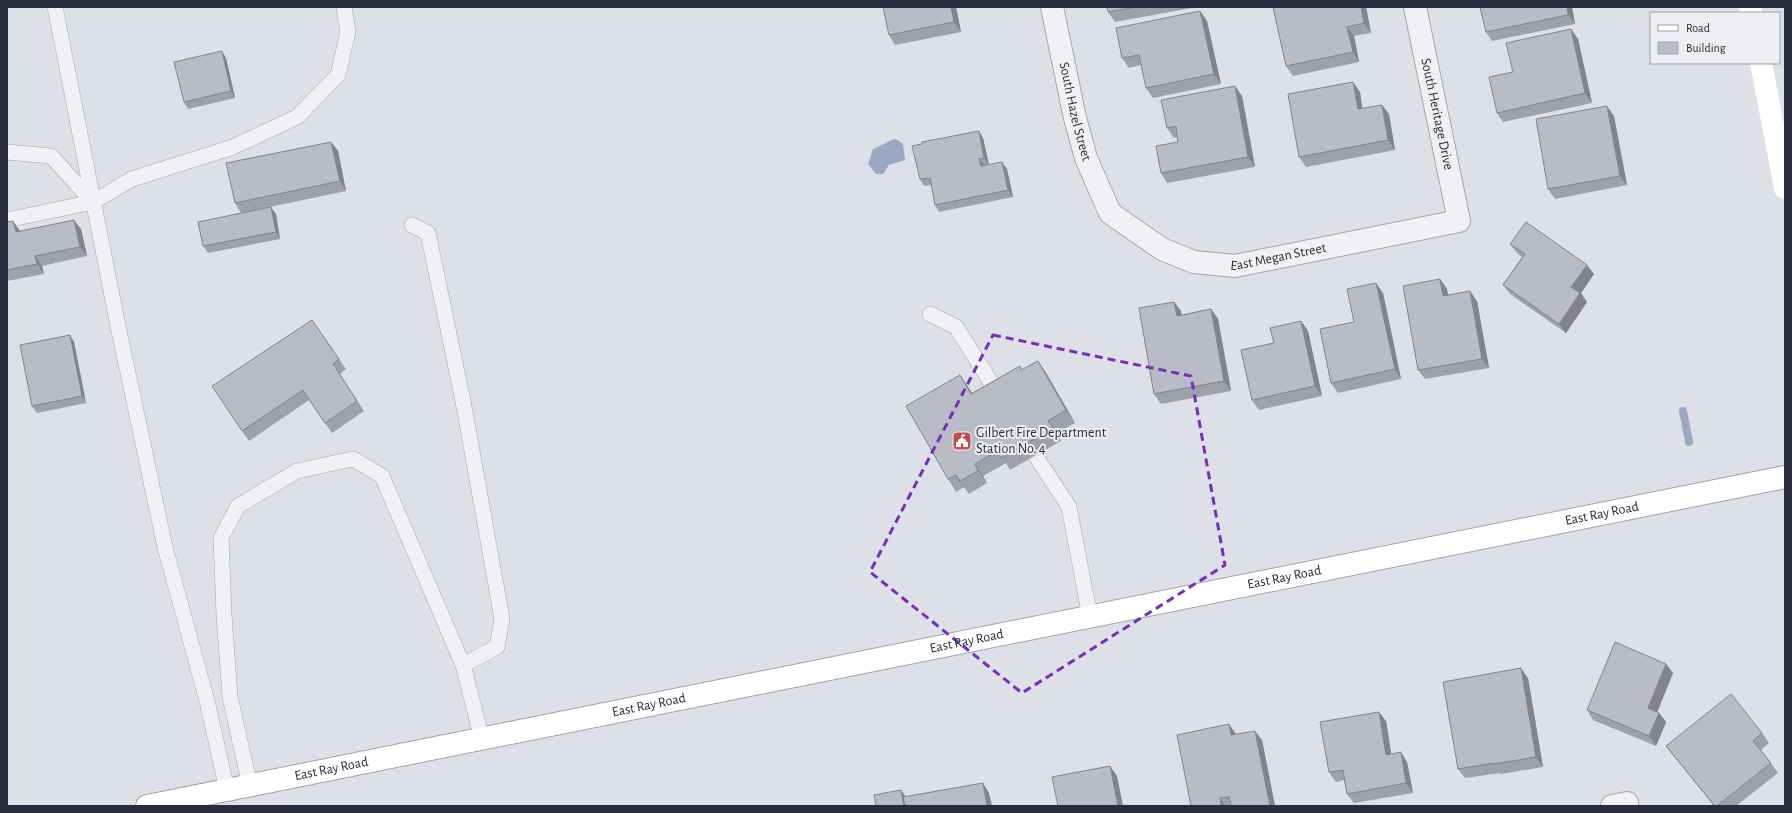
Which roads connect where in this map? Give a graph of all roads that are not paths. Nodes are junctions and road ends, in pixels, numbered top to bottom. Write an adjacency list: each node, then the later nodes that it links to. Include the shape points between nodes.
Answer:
1 (55, 7): 8 (lane)
2 (344, 7): 8 (lane, via 348,32 338,75 296,117 233,147 132,179)
3 (1052, 7): 9 (street, South Hazel Street, via 1086,158)
4 (1414, 7): 11 (street, South Heritage Drive)
5 (1761, 64): 7 (main road)
6 (7, 152): 8 (lane, via 51,156)
7 (1785, 188)
8 (93, 202): 10 (lane); 21 (lane, via 165,547 207,701)
9 (1110, 213): 11 (street, East Megan Street, via 1162,249 1194,262 1234,266)
10 (7, 220)
11 (1459, 222)
12 (412, 225): 18 (lane, via 428,232 464,406 502,619 497,647)
13 (930, 314): 14 (lane, via 956,327)
14 (999, 395)
15 (1035, 455): 17 (lane, via 1069,507)
16 (1785, 477): 17 (main road, East Ray Road)
17 (1090, 617): 19 (main road, East Ray Road)
18 (463, 664): 19 (lane); 20 (lane, via 382,476 353,459 297,471 238,506 221,538 230,697)
19 (482, 739): 20 (main road, East Ray Road)
20 (250, 786): 21 (main road, East Ray Road)
21 (227, 790): 22 (main road, East Ray Road)
22 (148, 806)

